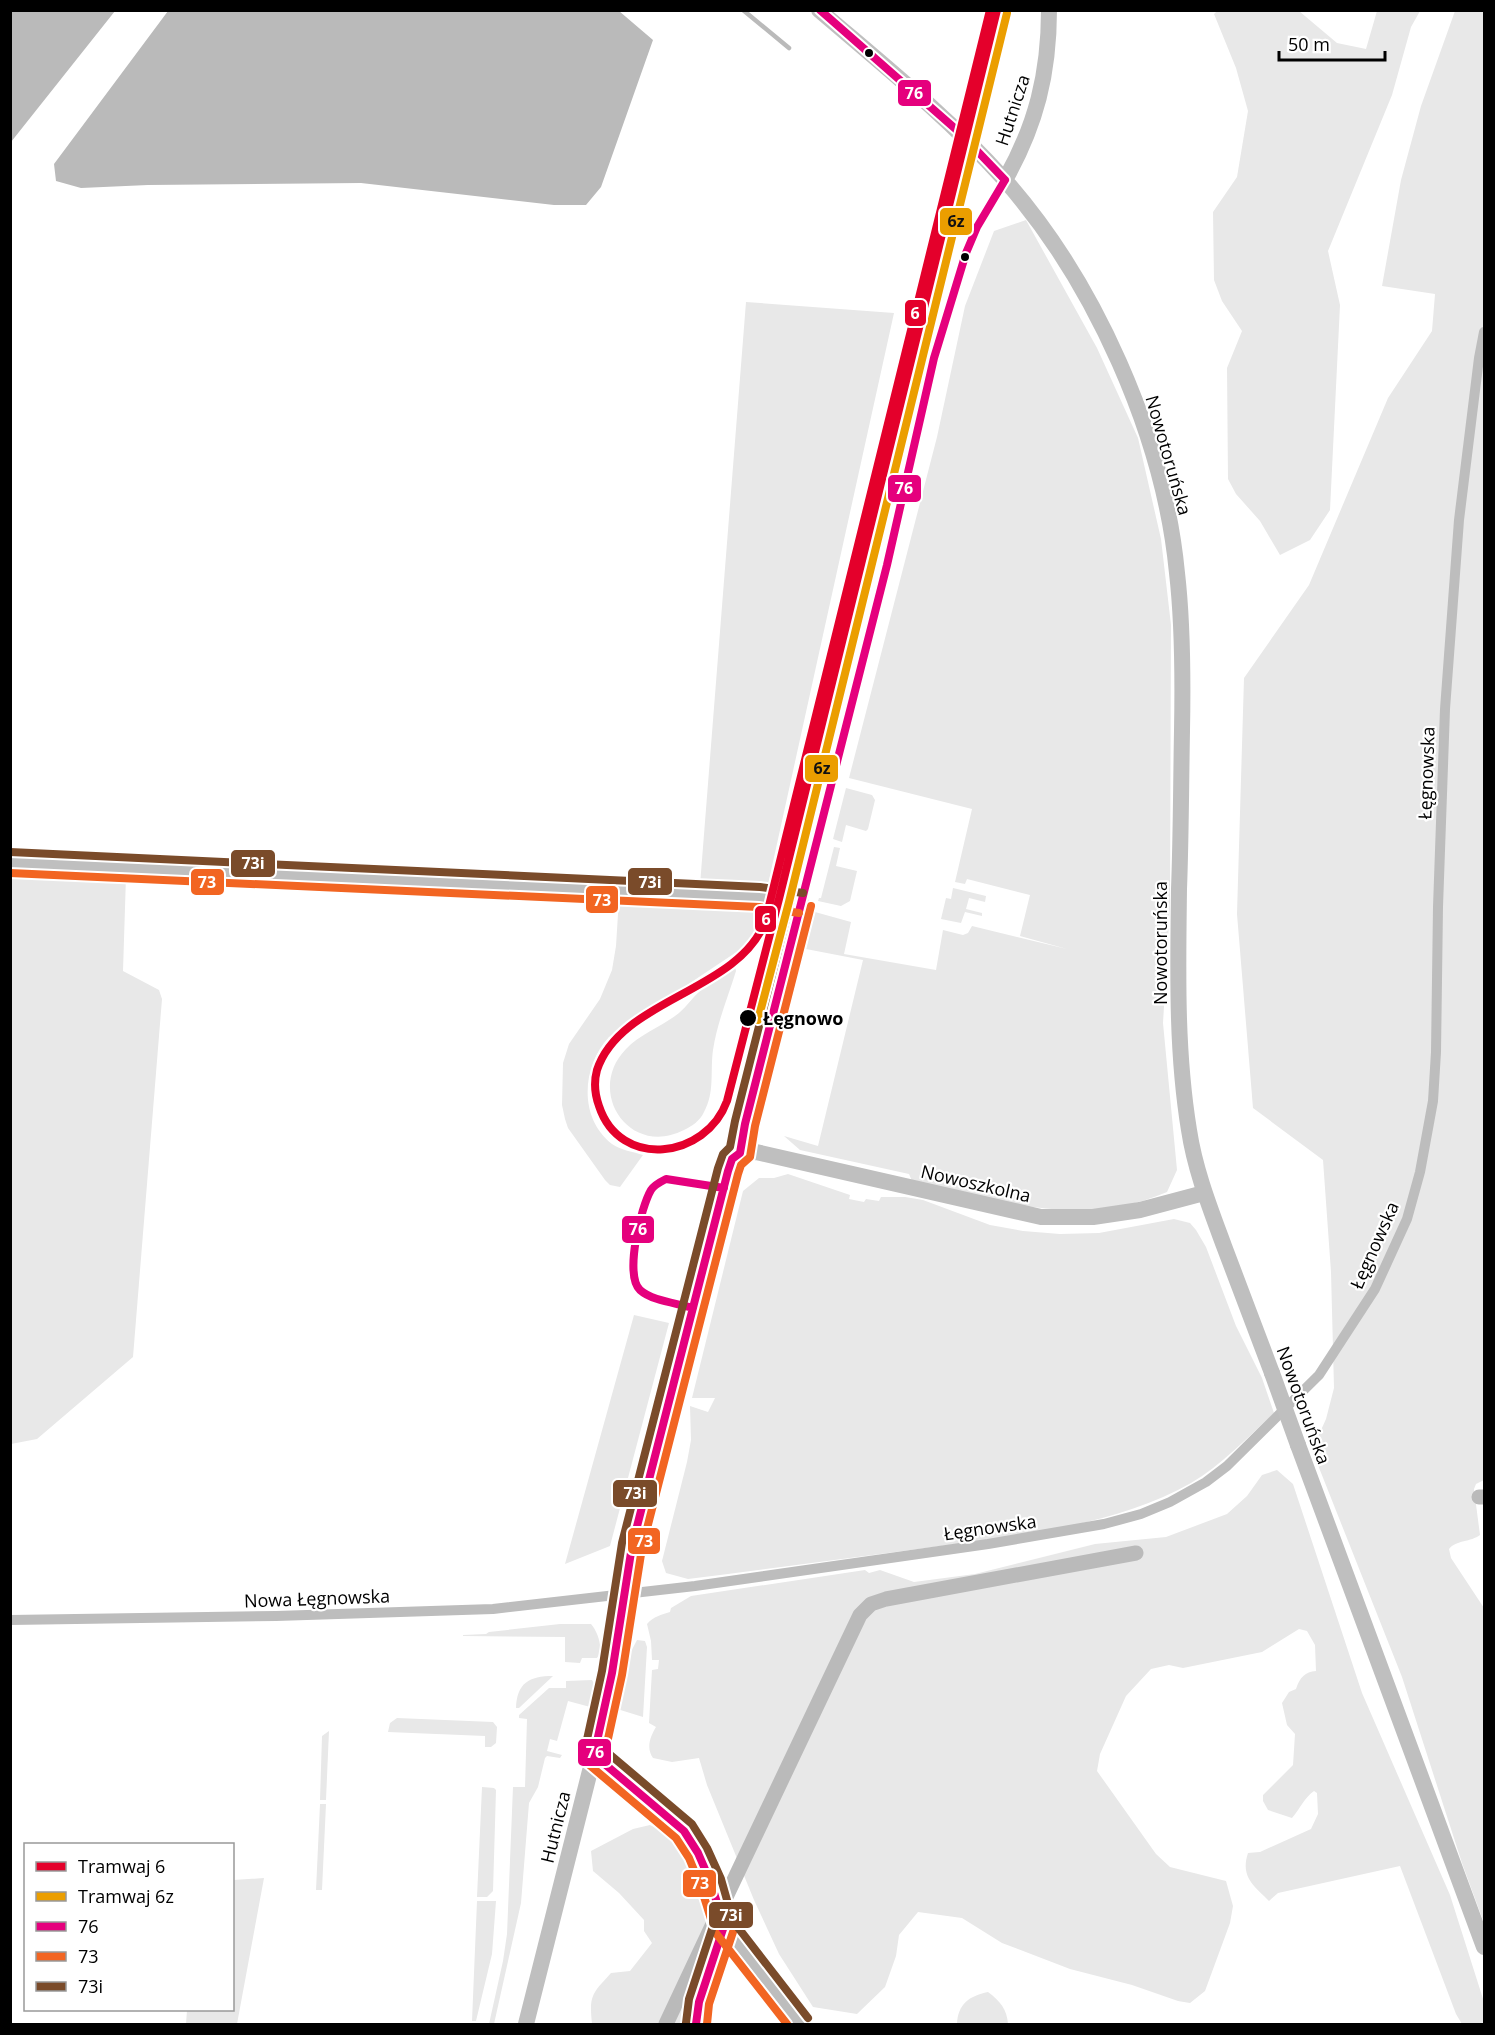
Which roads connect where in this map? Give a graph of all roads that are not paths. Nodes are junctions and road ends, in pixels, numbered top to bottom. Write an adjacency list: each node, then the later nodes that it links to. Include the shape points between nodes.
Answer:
1 (819, 10): 3 (street, Nowotoruńska, via 959,132)
2 (1049, 10): 3 (street, Hutnicza, via 1042,91 1022,150)
3 (1005, 180): 6 (street, Hutnicza, via 966,253 934,358 887,565); 8 (street, Nowotoruńska, via 1081,285 1128,383 1159,475 1169,522 1177,570 1183,684 1179,1034 1189,1132)
4 (1485, 332): 9 (street, Łęgnowska, via 1459,520 1445,709 1432,1101 1407,1219 1375,1289 1319,1375 1227,1466 1206,1482 1141,1514 1069,1532 999,1543)
5 (10, 862): 6 (street, via 760,897)
6 (801, 903): 7 (street, Hutnicza)
7 (740, 1153): 8 (street, Nowoszkolna, via 756,1152 1041,1217 1105,1216); 9 (street, Hutnicza, via 732,1159 728,1171 632,1546)
8 (1204, 1194): 13 (street, Nowotoruńska, bridge)
9 (624, 1594): 10 (street, Nowa Łęgnowska, via 493,1610); 11 (street, Hutnicza)
10 (10, 1620)
11 (594, 1755): 12 (street, via 684,1831 711,1883); 14 (street, Hutnicza)
12 (724, 1926): 15 (street, via 699,2002); 16 (street)
13 (1485, 1947)
14 (526, 2025)
15 (696, 2025)
16 (800, 2025)

